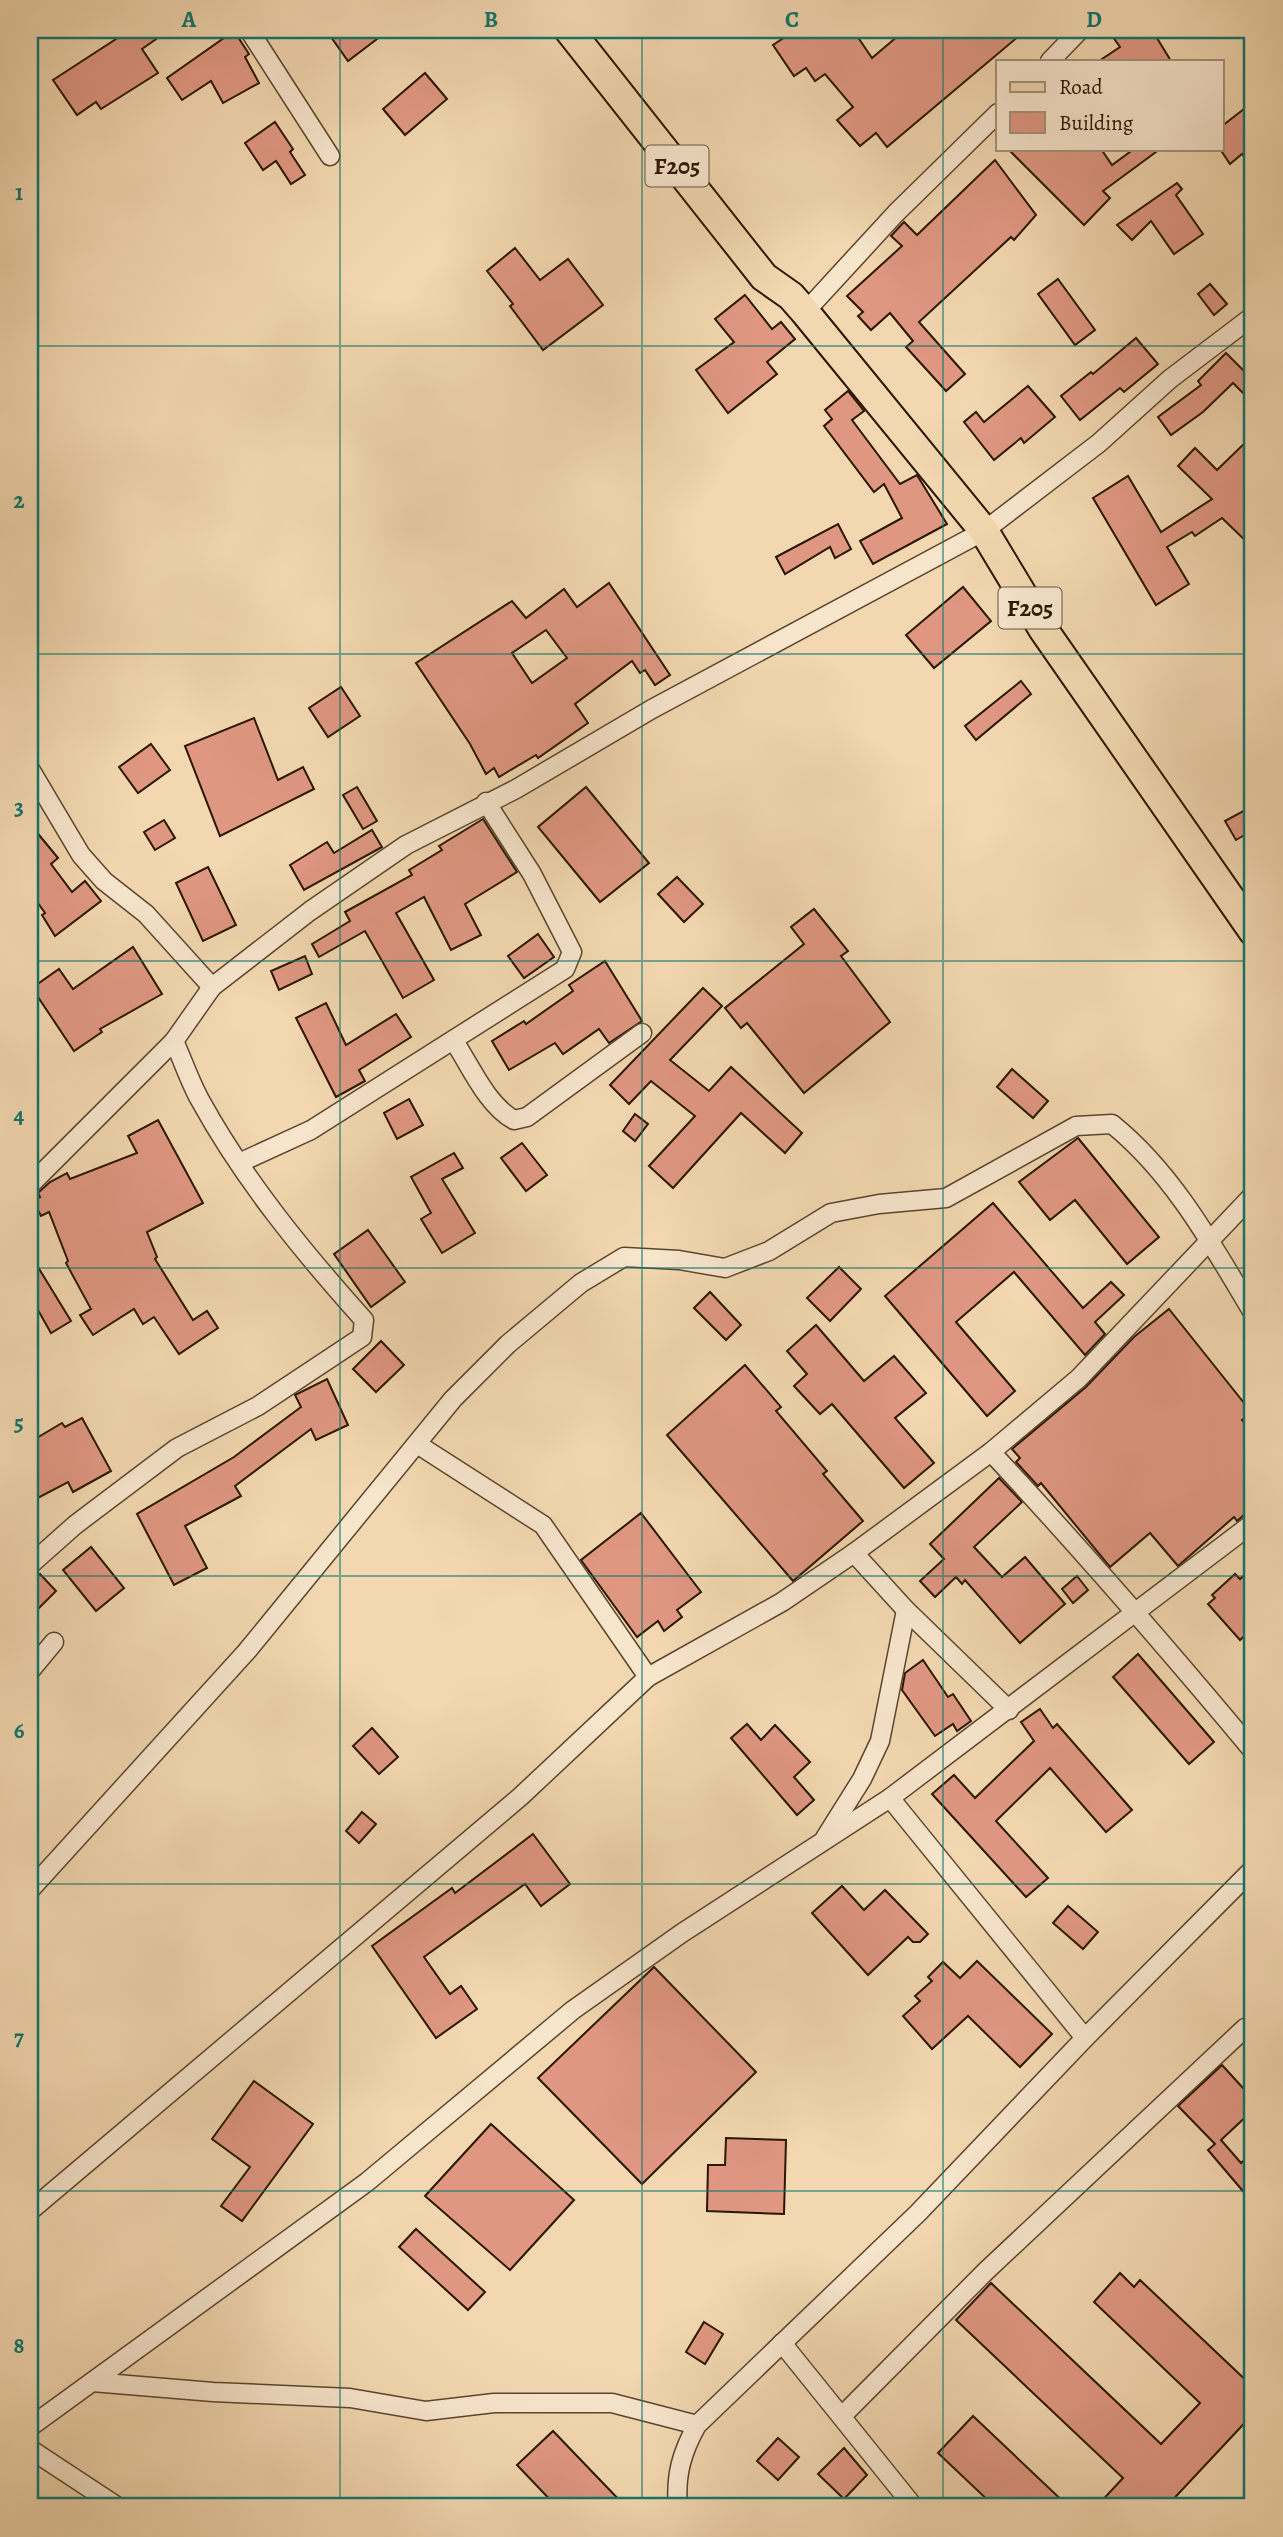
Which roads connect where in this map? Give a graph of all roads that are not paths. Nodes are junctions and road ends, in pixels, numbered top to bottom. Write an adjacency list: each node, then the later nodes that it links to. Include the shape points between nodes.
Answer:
1 (249, 30): 7 (street)
2 (569, 30): 8 (main road, F205, via 764,277)
3 (592, 30): 8 (main road, F205, via 777,268)
4 (1080, 30): 5 (street)
5 (1051, 60)
6 (996, 115): 8 (street)
7 (330, 156)
8 (798, 304): 10 (main road, F205)
9 (1253, 316): 10 (street)
10 (984, 531): 12 (street); 13 (main road, F205, via 1043,629)
11 (30, 769): 14 (street, via 81,855 104,881 146,914)
12 (486, 803): 14 (street, via 406,845); 17 (street, via 532,874 572,952 565,969)
13 (1253, 931)
14 (212, 987): 16 (street)
15 (642, 1033): 17 (street, via 527,1116 514,1120 489,1096)
16 (174, 1041): 18 (street, via 200,1100); 19 (street)
17 (454, 1041): 18 (street, via 311,1130)
18 (239, 1163): 27 (street, via 308,1258 364,1320 362,1338 258,1406 177,1448)
19 (30, 1185)
20 (1253, 1195): 21 (street)
21 (1210, 1241): 22 (street); 23 (street, via 1143,1149 1112,1124 1076,1126 946,1198 831,1213 769,1251 725,1268 624,1257 581,1283 508,1344 453,1399); 24 (street, via 1079,1378)
22 (1253, 1313)
23 (417, 1444): 32 (street, via 543,1525); 38 (street, via 247,1651)
24 (991, 1452): 26 (street); 29 (street)
25 (1253, 1523): 29 (street)
26 (854, 1553): 28 (street); 32 (street, via 782,1602)
27 (30, 1565)
28 (906, 1610): 33 (street); 36 (street, via 876,1750)
29 (1136, 1610): 33 (street); 34 (street)
30 (54, 1642): 31 (street)
31 (30, 1671)
32 (648, 1678): 41 (street, via 499,1815)
33 (1009, 1710): 35 (street)
34 (1253, 1751)
35 (890, 1798): 36 (street); 40 (street)
36 (819, 1846): 43 (street, via 682,1933 573,2010 367,2182)
37 (1253, 1869): 40 (street)
38 (30, 1890)
39 (1253, 2025): 44 (street, via 1151,2113)
40 (1085, 2038): 42 (street, via 918,2213)
41 (30, 2211)
42 (782, 2343): 44 (street); 45 (street)
43 (92, 2382): 45 (street, via 351,2398 426,2411 494,2403 612,2403); 46 (street)
44 (843, 2415): 50 (street)
45 (698, 2425): 49 (street, via 681,2453)
46 (30, 2427)
47 (30, 2449): 48 (street)
48 (118, 2507)
49 (678, 2507)
50 (914, 2507)

